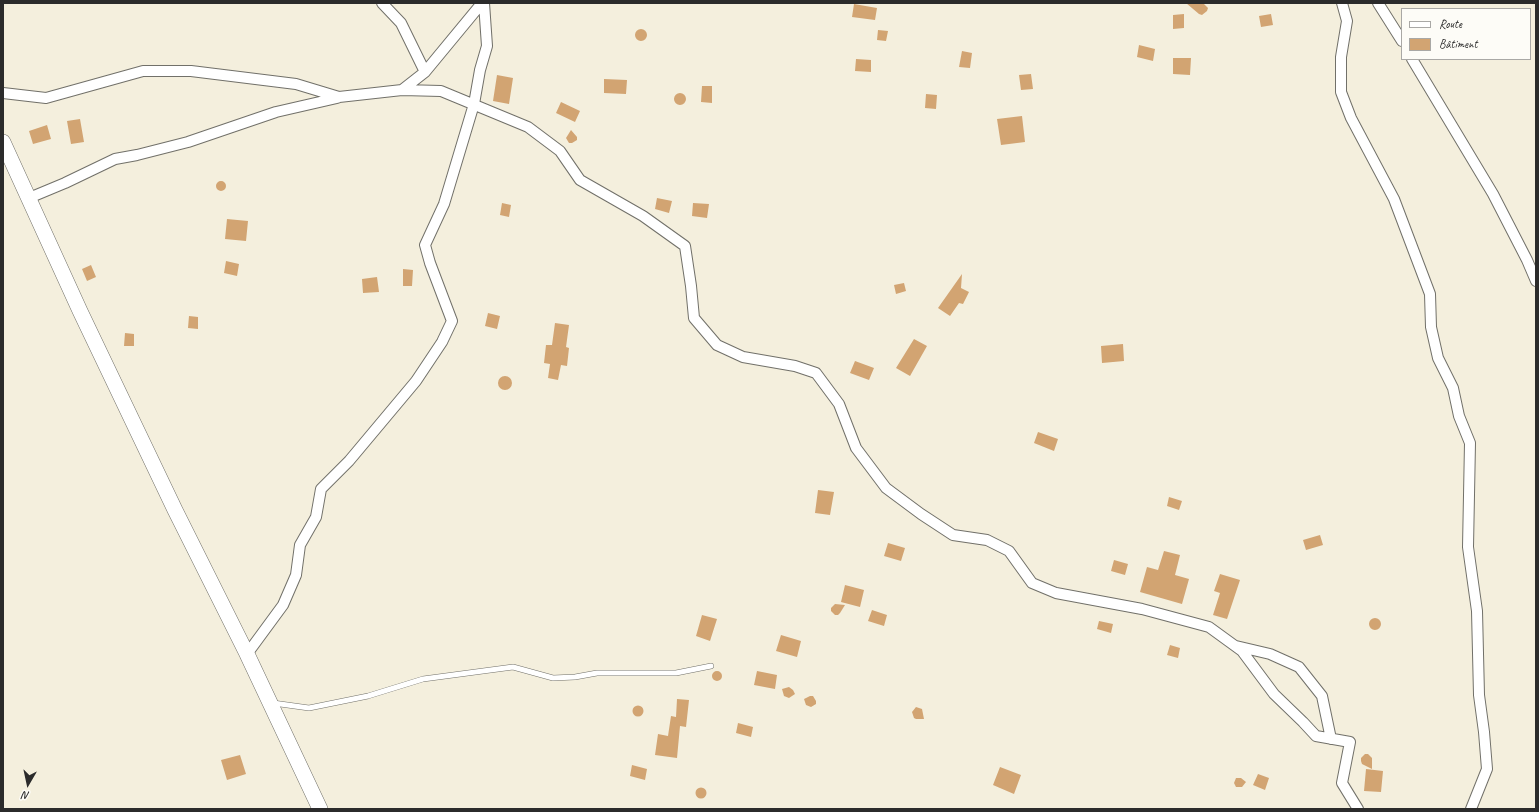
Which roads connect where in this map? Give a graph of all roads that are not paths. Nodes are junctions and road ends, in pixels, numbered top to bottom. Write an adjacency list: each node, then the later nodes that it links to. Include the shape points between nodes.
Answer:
1 (382, 3): 7 (street, via 401,23)
2 (483, 3): 7 (street); 11 (street, via 487,46)
3 (1342, 3): 22 (street, via 1347,21 1341,57 1341,92 1351,118 1394,199 1430,294 1431,327 1438,358 1452,388 1470,444 1468,547 1477,611 1479,696 1486,769)
4 (1378, 3): 5 (street)
5 (1401, 39)
6 (1413, 60): 14 (street, via 1493,194)
7 (425, 72): 8 (street)
8 (402, 90): 10 (street); 11 (street, via 441,91)
9 (3, 93): 10 (street, via 46,98 143,71 191,71 296,84)
10 (339, 97): 13 (street, via 276,112 188,142 115,159)
11 (474, 104): 15 (street, via 528,127 560,151 580,180 643,216 685,246 694,318 717,345 743,356 795,366 816,373 839,404 856,448 886,488 921,514 953,535 988,540 1009,551 1032,583 1056,594 1142,608 1209,627); 16 (street, via 444,204 426,245 430,263 452,321 442,342 416,380 349,461 321,489 316,517 300,545 296,575 283,605)
12 (3, 142): 13 (main road)
13 (29, 198): 16 (main road, via 168,496)
14 (1536, 281)
15 (1233, 645): 19 (street, via 1242,651 1274,694 1316,736); 19 (street, via 1270,654 1299,667 1322,696)
16 (246, 654): 18 (main road)
17 (711, 666): 18 (lane, via 676,673 597,673 553,678 513,667 423,679 368,696 309,708)
18 (270, 703): 20 (main road)
19 (1331, 739): 21 (street, via 1350,742 1342,783)
20 (320, 809)
21 (1358, 809)
22 (1471, 809)

